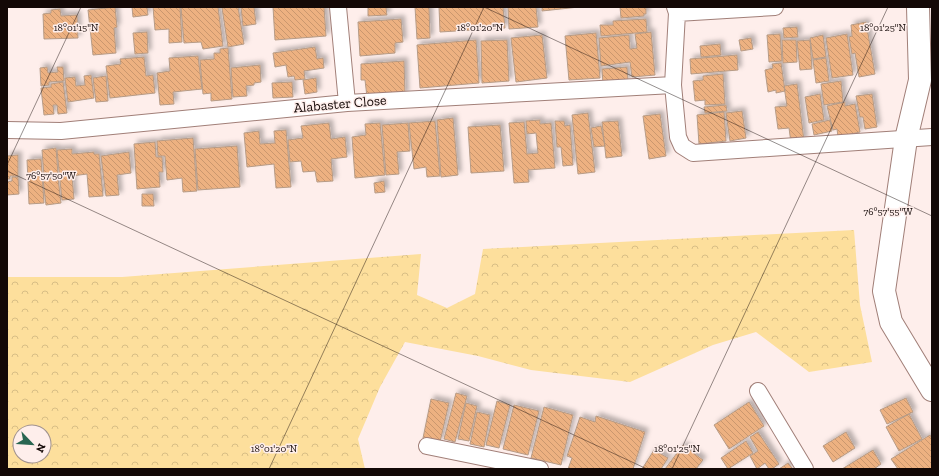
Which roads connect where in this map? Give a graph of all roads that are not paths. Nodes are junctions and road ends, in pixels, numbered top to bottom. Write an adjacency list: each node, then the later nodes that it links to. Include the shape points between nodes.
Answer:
1 (338, 7): 6 (street)
2 (775, 7): 4 (street)
3 (918, 7): 9 (street, via 920,80)
4 (676, 10): 5 (street)
5 (673, 84): 6 (street, Alabaster Close); 9 (street, via 678,137 682,146 693,153)
6 (347, 103): 7 (street, Alabaster Close, via 61,130)
7 (7, 130)
8 (932, 137): 9 (street)
9 (906, 139): 10 (street, via 884,291 891,322)
10 (932, 390)
11 (758, 391): 14 (street)
12 (427, 446): 13 (street)
13 (540, 469)
14 (805, 469)

